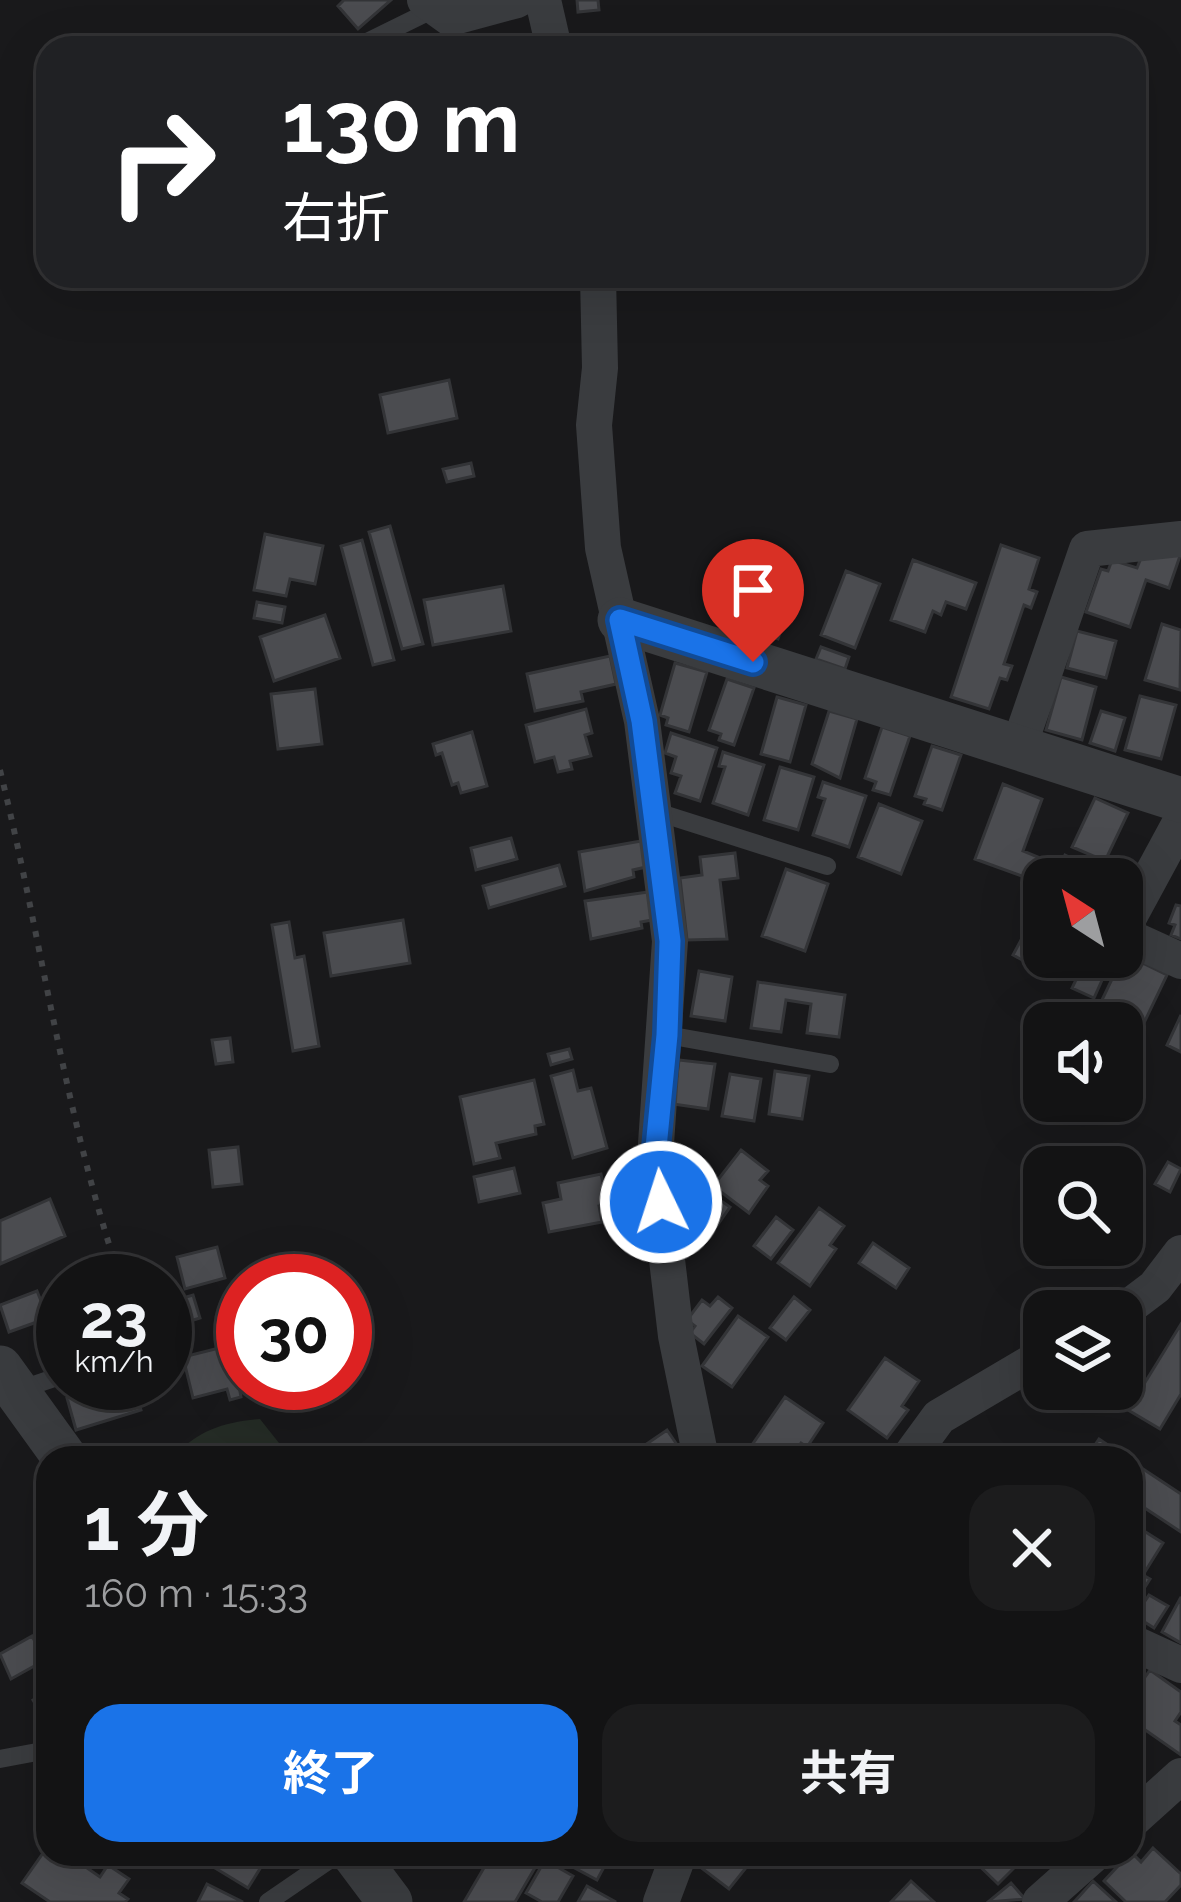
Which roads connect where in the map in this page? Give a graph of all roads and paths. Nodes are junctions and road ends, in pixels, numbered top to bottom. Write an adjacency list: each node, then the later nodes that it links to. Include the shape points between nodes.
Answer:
1 (517, 0): 3 (street, via 450,18)
2 (543, 0): 5 (street)
3 (430, 4): 4 (lane)
4 (377, 36)
5 (551, 36)
6 (598, 288): 8 (street, via 594,425 603,548)
7 (1181, 539): 9 (street, via 1087,549)
8 (620, 620): 9 (street); 12 (street)
9 (1019, 746): 11 (street)
10 (0, 770): 21 (path, via 54,1038)
11 (1181, 800)
12 (654, 811): 14 (lane); 18 (street, via 670,941)
13 (1181, 821): 15 (street)
14 (826, 866)
15 (1143, 892)
16 (1143, 942): 17 (street)
17 (1181, 961)
18 (667, 1035): 19 (lane); 26 (street, via 655,1158)
19 (830, 1064)
20 (1181, 1252): 22 (street)
21 (112, 1254)
22 (1143, 1296)
23 (1023, 1368): 27 (street, via 940,1417)
24 (8, 1380): 25 (street)
25 (56, 1446)
26 (698, 1446)
27 (918, 1446)
28 (1143, 1648): 29 (street)
29 (1181, 1665)
30 (36, 1752): 31 (lane)
31 (0, 1759)
32 (1181, 1776): 33 (street)
33 (1143, 1810)
34 (320, 1866): 38 (lane)
35 (363, 1866): 39 (street)
36 (674, 1866): 40 (street)
37 (1080, 1866): 41 (street)
38 (268, 1902)
39 (390, 1902)
40 (661, 1902)
41 (1040, 1902)

